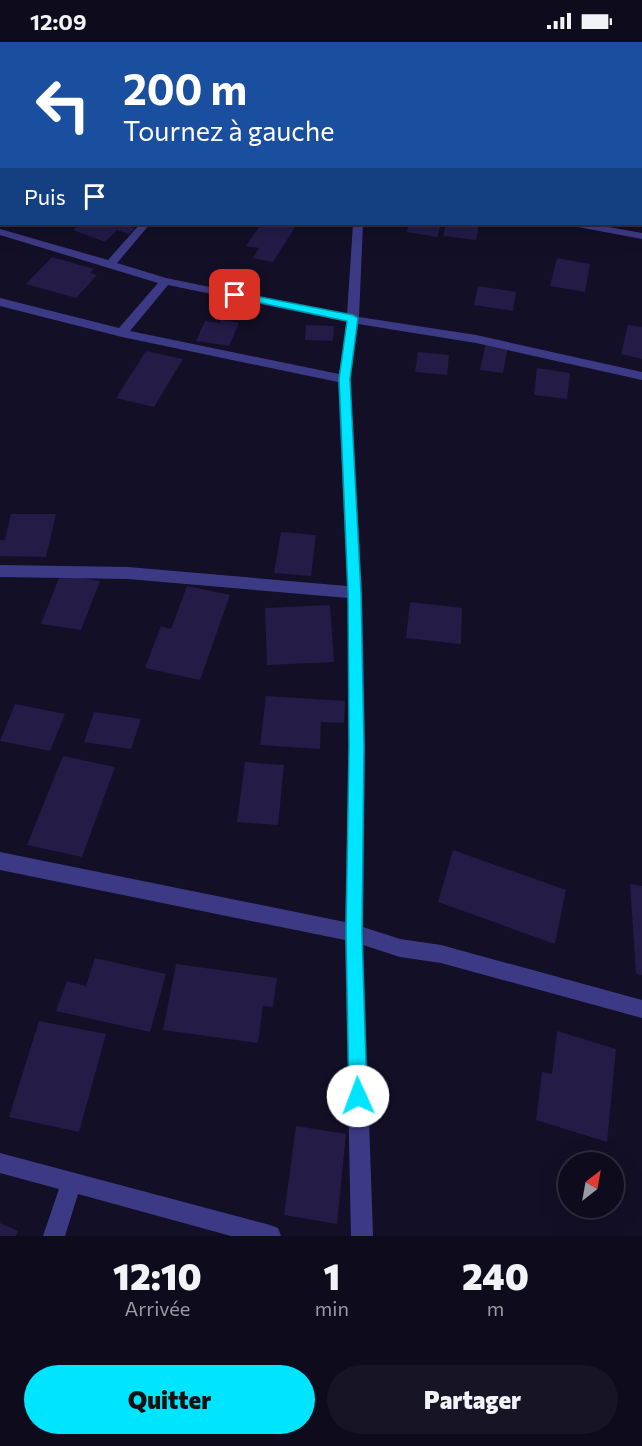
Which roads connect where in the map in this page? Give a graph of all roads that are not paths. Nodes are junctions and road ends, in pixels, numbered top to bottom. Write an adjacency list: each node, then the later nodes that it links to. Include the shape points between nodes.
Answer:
1 (144, 225): 6 (street)
2 (358, 225): 9 (street)
3 (583, 225): 5 (street)
4 (0, 232): 6 (street)
5 (642, 236)
6 (110, 265): 7 (street)
7 (165, 281): 9 (street); 10 (street)
8 (2, 304): 10 (street)
9 (353, 318): 11 (street, via 476,339); 12 (street)
10 (122, 333): 12 (street)
11 (642, 376)
12 (344, 379): 14 (street)
13 (0, 571): 14 (street, via 128,573)
14 (355, 593): 16 (street)
15 (0, 861): 16 (street)
16 (354, 933): 17 (street); 22 (street)
17 (642, 1009)
18 (0, 1163): 19 (street)
19 (71, 1183): 20 (street); 21 (street)
20 (54, 1236)
21 (270, 1236)
22 (362, 1236)

